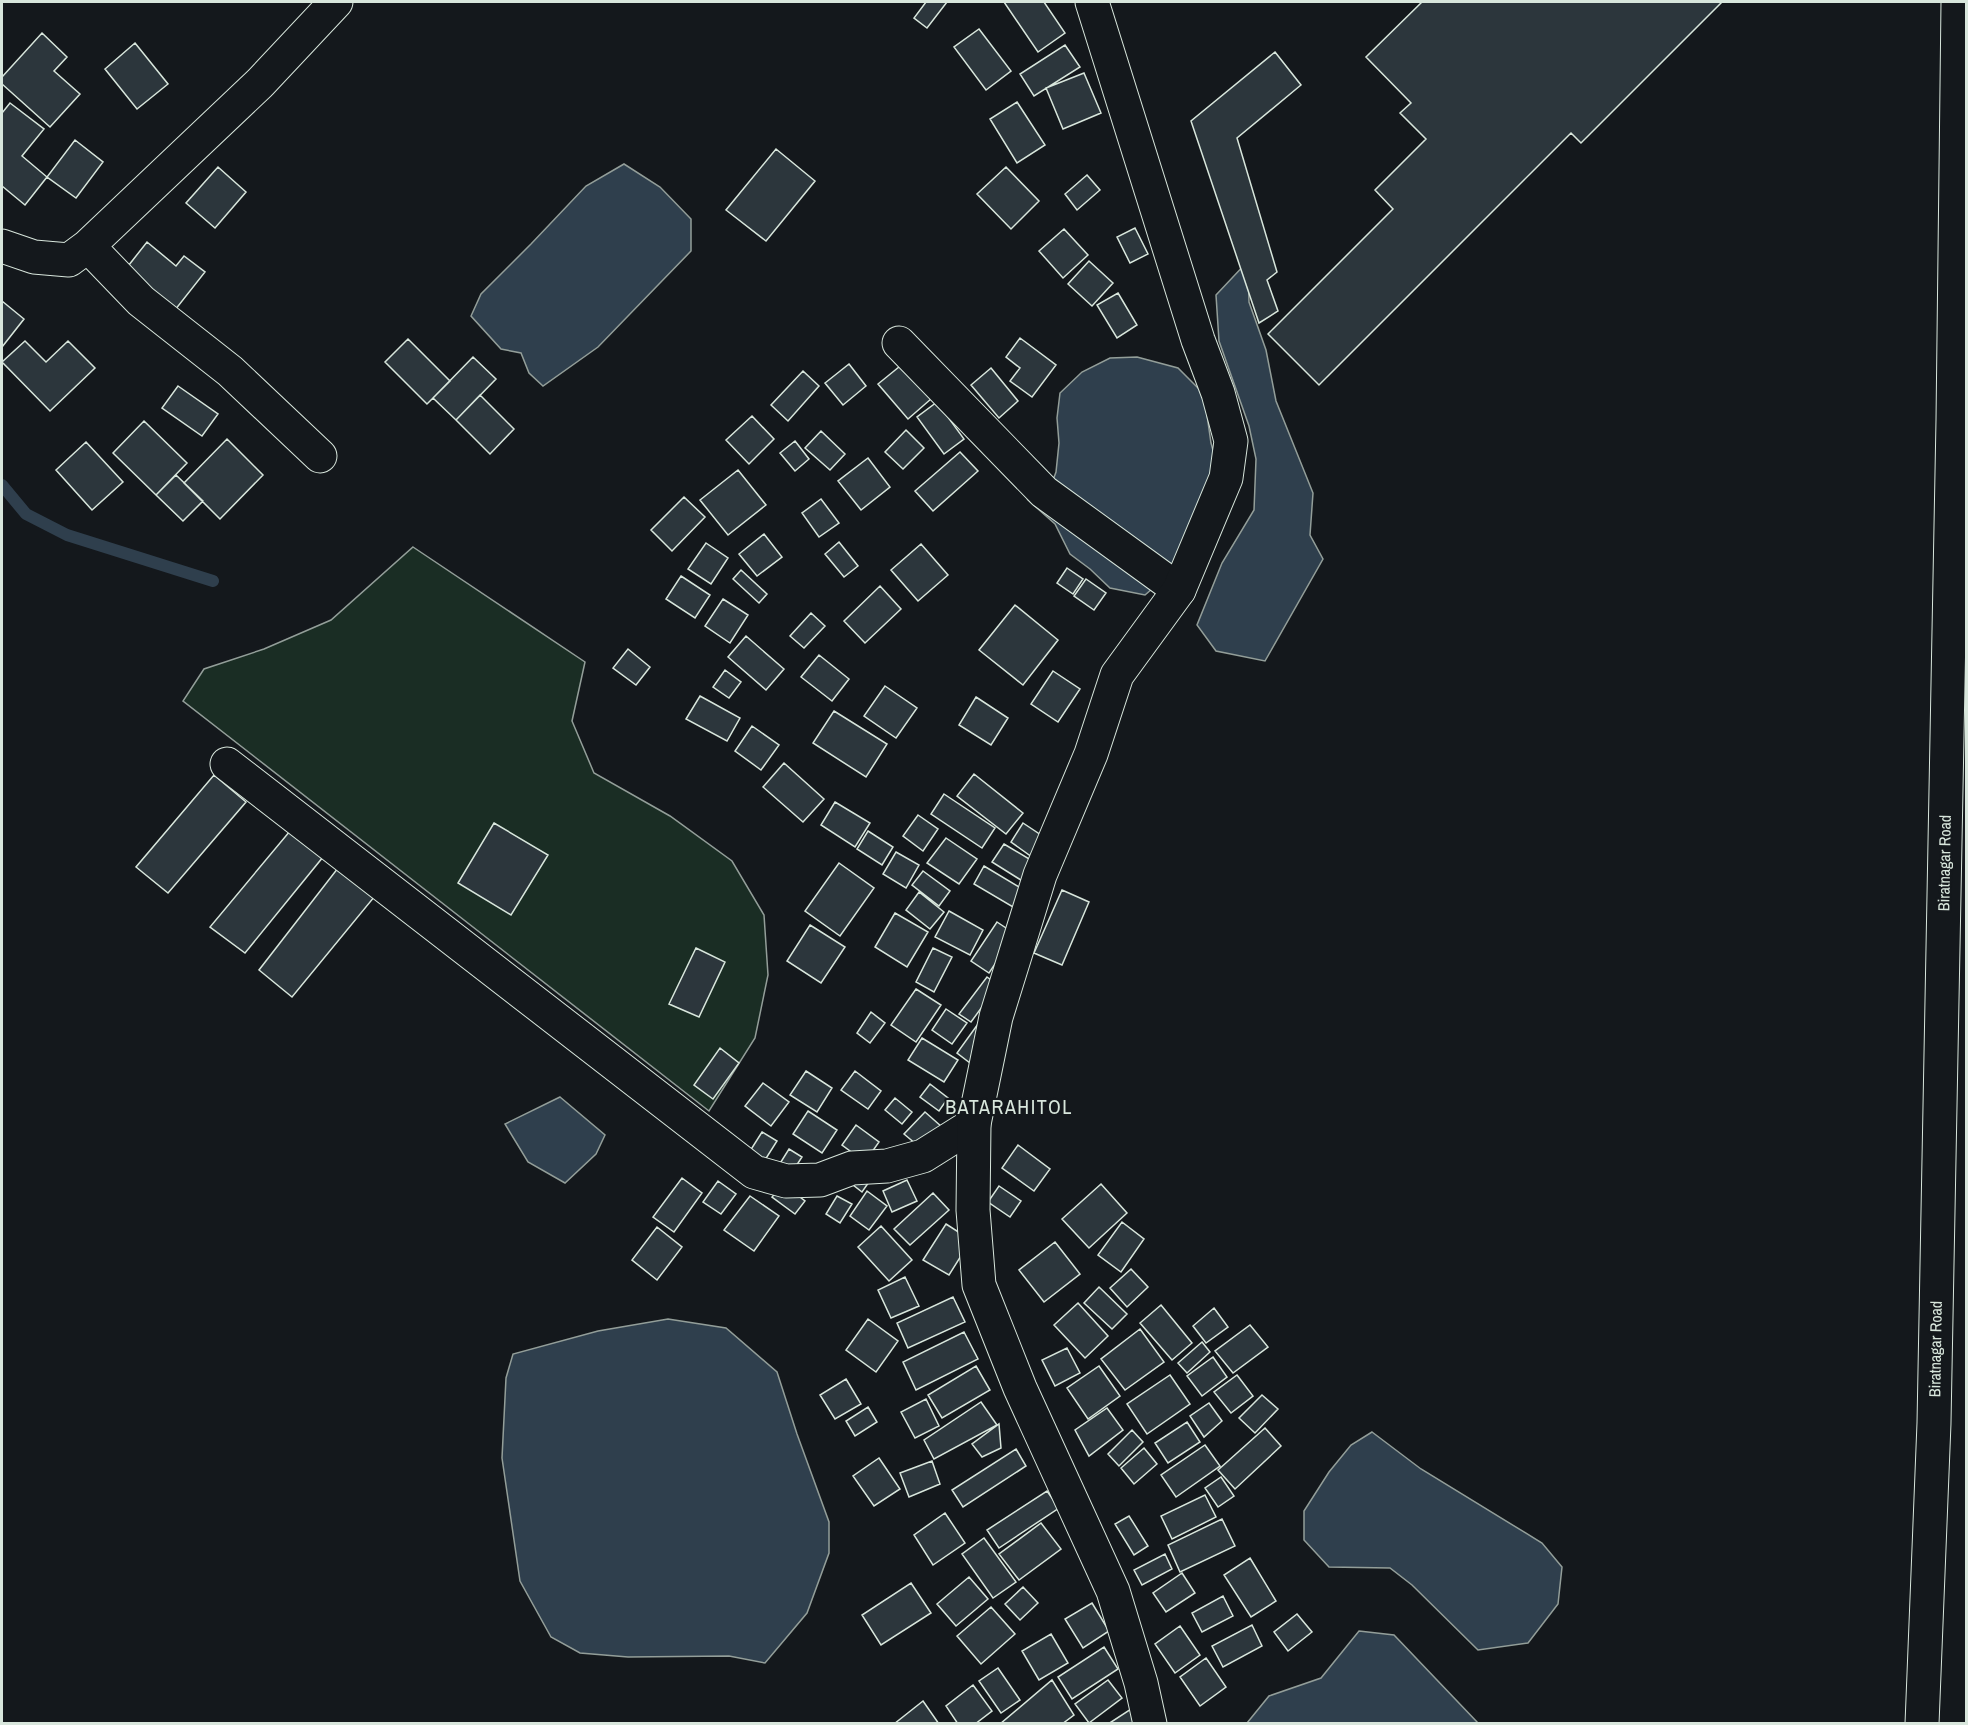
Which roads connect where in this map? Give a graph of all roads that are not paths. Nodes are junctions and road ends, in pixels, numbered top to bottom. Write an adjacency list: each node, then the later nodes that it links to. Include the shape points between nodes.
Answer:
1 (336, 2): 5 (street, via 260,83)
2 (1092, 2): 8 (street, via 1231,441 1226,478)
3 (1958, 2): 12 (street, Biratnagar Road, via 1934,1411)
4 (2, 246): 5 (street, via 34,256 69,260)
5 (88, 246): 7 (street, via 141,301 230,371)
6 (899, 342): 8 (street, via 1044,492)
7 (320, 456)
8 (1179, 590): 10 (street, via 1117,675 1091,754 1040,875 996,1017)
9 (227, 764): 10 (street, via 754,1172 786,1181 820,1180 852,1168 887,1166 923,1156)
10 (974, 1124): 11 (street, via 973,1210 979,1285 1020,1388 1113,1591 1142,1683)
11 (1150, 1724)
12 (1922, 1724)

